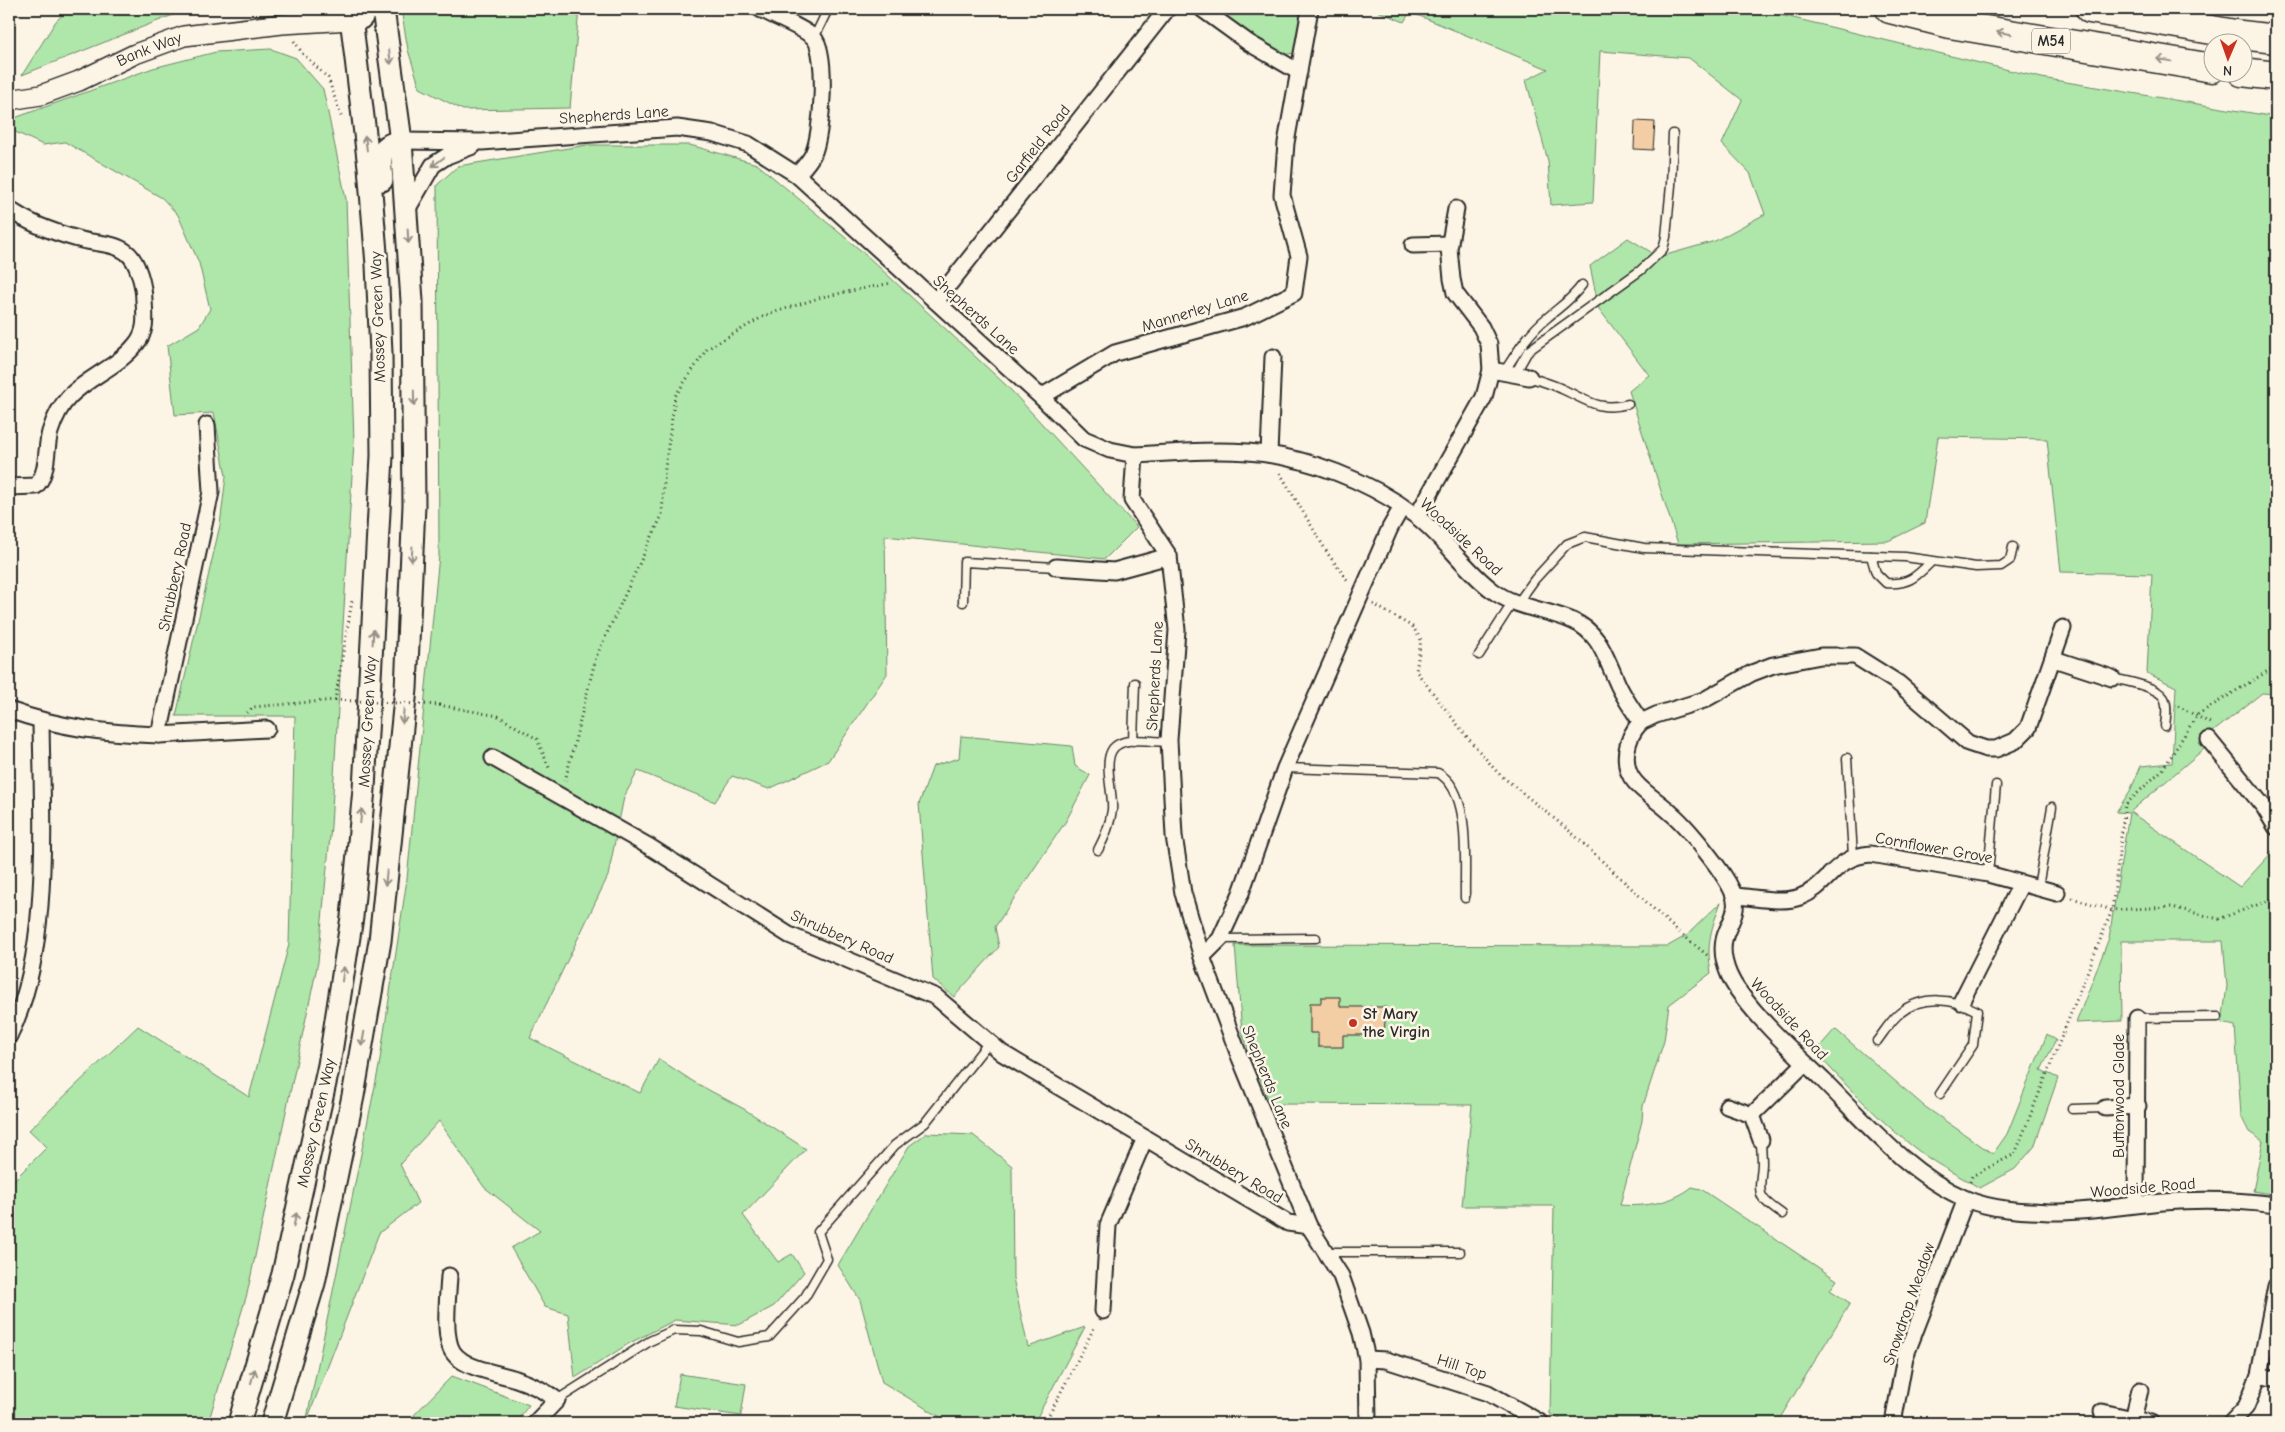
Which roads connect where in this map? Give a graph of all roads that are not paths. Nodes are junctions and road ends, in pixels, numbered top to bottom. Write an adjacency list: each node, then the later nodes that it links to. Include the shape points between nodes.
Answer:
1 (311, 9): 11 (street)
2 (383, 9): 20 (main road, Mossey Green Way, one-way to 20)
3 (760, 9): 12 (street)
4 (828, 9): 12 (lane)
5 (1167, 9): 29 (street, Garfield Road)
6 (1202, 9): 15 (street, via 1249,43)
7 (1310, 9): 15 (street, Mannerley Lane)
8 (1890, 9): 14 (highway, M54, one-way to 8, via 1950,24)
9 (2090, 9): 13 (highway)
10 (356, 12): 11 (street, Bank Way); 37 (main road, Mossey Green Way, one-way to 10, via 377,264)
11 (294, 23): 18 (street, Bank Way, via 184,36 41,95)
12 (814, 38): 22 (street, via 822,57 823,74 818,139 813,154)
13 (2276, 39)
14 (2202, 66)
15 (1299, 72): 32 (street, Mannerley Lane, via 1286,143 1282,195 1299,256 1294,293 1245,317 1115,353)
16 (2252, 73): 17 (highway)
17 (2276, 76)
18 (9, 100)
19 (1673, 134): 31 (lane, via 1663,249 1641,270 1528,351)
20 (401, 141): 21 (street, Shepherds Lane); 25 (main road, Mossey Green Way); 37 (main road, via 387,144 380,168 390,286 393,376)
21 (482, 142): 22 (street, Shepherds Lane, via 686,129 748,144); 25 (street, one-way to 25, via 433,165)
22 (796, 175): 29 (street, Shepherds Lane)
23 (9, 209): 38 (street, via 48,229 80,240 108,244 126,252 135,265 144,294 145,327 126,356 70,396 60,409 50,432 43,479 36,486)
24 (1456, 209): 26 (street)
25 (407, 210): 112 (main road, Mossey Green Way, one-way to 112, via 412,301 414,505 406,688 380,941 353,1096 314,1283)
26 (1450, 244): 27 (street); 31 (street, via 1449,267 1455,293)
27 (1413, 246)
28 (1582, 285): 31 (lane, via 1572,299 1531,333)
29 (936, 301): 32 (street, Shepherds Lane)
30 (1273, 357): 35 (street)
31 (1510, 373): 33 (lane, via 1562,388 1584,401 1602,406 1614,408); 40 (street, via 1484,397)
32 (1041, 397): 36 (street, Shepherds Lane, via 1084,439 1110,450)
33 (1628, 404)
34 (207, 425): 58 (street, Shrubbery Road, via 211,492)
35 (1269, 454): 36 (street, Woodside Road, via 1219,451); 39 (street, Woodside Road, via 1353,480)
36 (1134, 455): 42 (street, Shepherds Lane, via 1132,500)
37 (382, 456): 111 (main road, Mossey Green Way, one-way to 37, via 283,1274 329,1065 352,917 364,788)
38 (9, 487)
39 (1402, 507): 40 (street, Woodside Road); 64 (street)
40 (1417, 516): 47 (street, Woodside Road, via 1480,580)
41 (2013, 548): 44 (lane, via 2010,560 2001,566 1976,567)
42 (1169, 556): 45 (street, via 1114,571); 61 (street, Shepherds Lane, via 1177,630)
43 (1871, 556): 44 (lane); 44 (lane, via 1876,573 1886,583 1898,584 1916,578); 47 (lane, via 1644,548 1585,537 1567,544)
44 (1932, 561)
45 (1056, 567): 46 (lane, via 964,562)
46 (963, 602)
47 (1515, 603): 49 (lane); 55 (street, Woodside Road, via 1574,621 1592,634 1604,650 1616,681)
48 (2063, 628): 50 (street)
49 (1479, 655)
50 (2054, 659): 51 (street); 55 (street, via 2028,728 2015,741 1996,748 1986,749 1968,743 1898,684 1855,656 1821,656 1773,665 1704,700)
51 (2112, 678): 56 (lane, via 2147,687 2162,696 2166,704)
52 (1135, 682): 60 (lane)
53 (9, 710): 54 (street)
54 (41, 721): 58 (street, via 105,733); 82 (street, via 43,853 36,936 27,987)
55 (1641, 722): 74 (street, via 1630,734 1627,748 1630,775 1694,837)
56 (2165, 726)
57 (267, 729): 58 (street)
58 (159, 735)
59 (2209, 740): 67 (street, via 2264,807)
60 (1133, 741): 61 (lane); 68 (lane, via 1119,744 1109,756 1112,809 1108,832)
61 (1169, 742): 78 (street, Shepherds Lane, via 1176,846 1183,893)
62 (493, 758): 84 (street, Shrubbery Road, via 650,847 789,935 936,997)
63 (1847, 758): 69 (lane)
64 (1285, 768): 75 (lane, via 1438,773 1446,778 1461,806); 76 (street, via 1241,893)
65 (1996, 785): 70 (lane)
66 (2052, 807): 72 (lane)
67 (2276, 827)
68 (1098, 850)
69 (1854, 856): 70 (street, Cornflower Grove, via 1882,854); 74 (street, Cornflower Grove, via 1801,896 1780,900)
70 (1988, 874): 71 (street, Cornflower Grove)
71 (2021, 884): 72 (street, Cornflower Grove); 79 (street)
72 (2038, 888): 73 (street, Cornflower Grove)
73 (2057, 893)
74 (1735, 896): 85 (street, Woodside Road, via 1735,912 1723,943 1727,971 1759,1016)
75 (1465, 898)
76 (1220, 938): 77 (lane); 78 (street)
77 (1316, 938)
78 (1202, 956): 98 (street, Shepherds Lane)
79 (1961, 1002): 83 (lane, via 1922,1000 1899,1014); 86 (lane, via 1977,1011 1973,1046)
80 (2218, 1017): 81 (lane)
81 (2137, 1018): 88 (street, Buttonwood Glade)
82 (11, 1026)
83 (1877, 1041)
84 (989, 1042): 92 (street, Shrubbery Road, via 1002,1053); 108 (lane, via 925,1123 895,1145 818,1232 827,1258 805,1297 769,1337 738,1342 701,1331 674,1330 650,1341)
85 (1805, 1063): 91 (street); 94 (street, Woodside Road, via 1885,1142 1932,1180)
86 (1940, 1094)
87 (1727, 1106): 91 (street)
88 (2138, 1106): 89 (street); 95 (street, Buttonwood Glade)
89 (2105, 1108): 90 (lane)
90 (2072, 1109)
91 (1752, 1114): 93 (street)
92 (1145, 1138): 98 (street, Shrubbery Road, via 1288,1223); 103 (street, via 1108,1225)
93 (1761, 1140): 97 (lane, via 1760,1196)
94 (1966, 1199): 95 (street, Woodside Road, via 2010,1209 2050,1212 2085,1212); 116 (street, Snowdrop Meadow, via 1906,1357)
95 (2136, 1204): 96 (street, Woodside Road, via 2197,1200)
96 (2276, 1205)
97 (1782, 1214)
98 (1309, 1226): 99 (street, Shepherds Lane)
99 (1325, 1252): 100 (lane); 104 (street, Shepherds Lane, via 1341,1276 1362,1333)
100 (1460, 1252)
101 (449, 1276): 108 (street, via 448,1333 454,1354 465,1363 527,1383)
102 (2276, 1286): 105 (street)
103 (1103, 1311)
104 (1367, 1359): 114 (street, Shepherds Lane); 115 (street, Hill Top, via 1386,1360 1488,1393)
105 (2259, 1375): 106 (street); 118 (street, via 2246,1407)
106 (2276, 1379)
107 (2140, 1390): 110 (street)
108 (557, 1400): 113 (street)
109 (2102, 1412): 110 (street)
110 (2133, 1419): 117 (street)
111 (239, 1423)
112 (272, 1423)
113 (535, 1423)
114 (1368, 1423)
115 (1541, 1423)
116 (1892, 1423)
117 (2151, 1423)
118 (2230, 1423)

